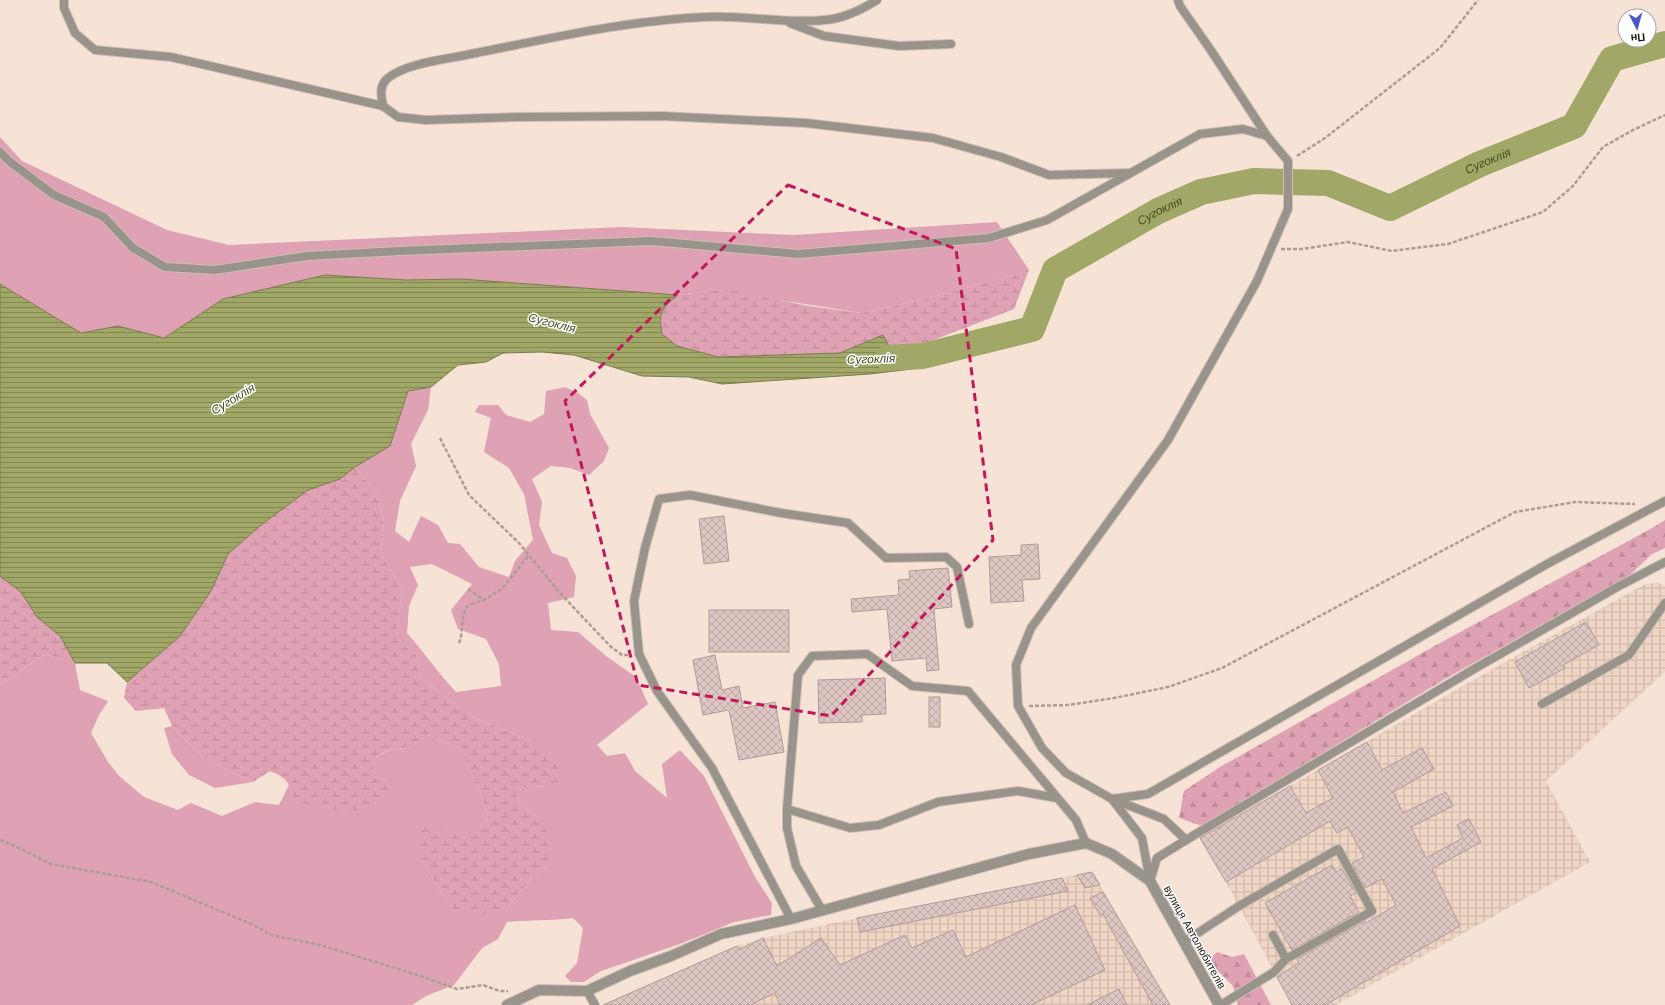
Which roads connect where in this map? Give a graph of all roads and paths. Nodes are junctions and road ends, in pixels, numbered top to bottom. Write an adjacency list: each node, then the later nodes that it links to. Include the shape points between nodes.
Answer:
1 (64, 0): 7 (lane, via 64,8 75,33 94,50 171,57)
2 (877, 0): 5 (lane, via 859,11 825,20)
3 (1178, 0): 9 (lane)
4 (1478, 0): 11 (path, via 1440,48)
5 (787, 21): 6 (lane, via 824,36 899,46); 7 (lane, via 708,17 655,20 406,68 387,79 380,92)
6 (952, 44)
7 (383, 106): 12 (lane, via 398,117 426,120 661,116 806,123 933,138 1001,157 1049,175)
8 (1665, 115): 13 (path, via 1604,147 1573,186 1543,212 1489,231 1448,244 1392,251 1348,242 1302,249)
9 (1267, 136): 11 (lane); 12 (lane, via 1243,129 1200,134)
10 (0, 152): 12 (lane, via 54,195 104,217 133,248 165,267 215,270 307,256 399,251 651,242 798,254 989,238 1048,220)
11 (1288, 165): 13 (lane, via 1288,209)
12 (1131, 173)
13 (1271, 249): 25 (lane, via 1257,281 1168,440 1030,628 1016,665)
14 (440, 438): 16 (path, via 469,495)
15 (1661, 503): 25 (path, via 1575,502 1515,512 1222,668 1168,687 1114,698 1068,704); 27 (lane, via 1547,564 1148,794)
16 (529, 555): 19 (path, via 502,589); 23 (path, via 560,594 610,646 622,655)
17 (1665, 562): 30 (lane, via 1474,670)
18 (468, 589): 19 (path)
19 (484, 600): 22 (path, via 468,606 463,616)
20 (1665, 604): 24 (lane, via 1629,655)
21 (969, 624): 23 (lane, via 957,567 946,557 886,558 848,524 690,495 659,499 634,600)
22 (459, 643)
23 (639, 654): 34 (lane, via 657,691 712,768)
24 (1542, 704)
25 (1018, 706): 27 (lane, via 1042,748 1066,773)
26 (1057, 798): 28 (lane, via 1018,791 938,802 879,825 850,828); 28 (lane, via 968,691 912,686 866,654 812,656 798,675); 31 (lane, via 1076,820)
27 (1112, 800): 30 (lane, via 1164,819); 32 (lane, via 1142,838)
28 (787, 809): 33 (lane, via 787,828 796,866)
29 (0, 840): 39 (path, via 51,864 151,882 271,934 320,945 457,989 482,985)
30 (1186, 840): 32 (lane, via 1157,858)
31 (1086, 843): 32 (street, via 1112,854); 33 (street, via 1029,854)
32 (1150, 881): 36 (street, вулиця Автолюбителів)
33 (822, 910): 34 (street)
34 (791, 919): 38 (street, via 721,934)
35 (1273, 935): 37 (lane)
36 (1184, 942): 37 (lane, via 1239,906 1338,849 1372,911); 42 (street, вулиця Автолюбителів)
37 (1286, 959): 42 (lane, via 1274,972)
38 (587, 991): 40 (street, via 539,990); 41 (lane)
39 (512, 992)
40 (507, 1005)
41 (595, 1005)
42 (1220, 1005)

